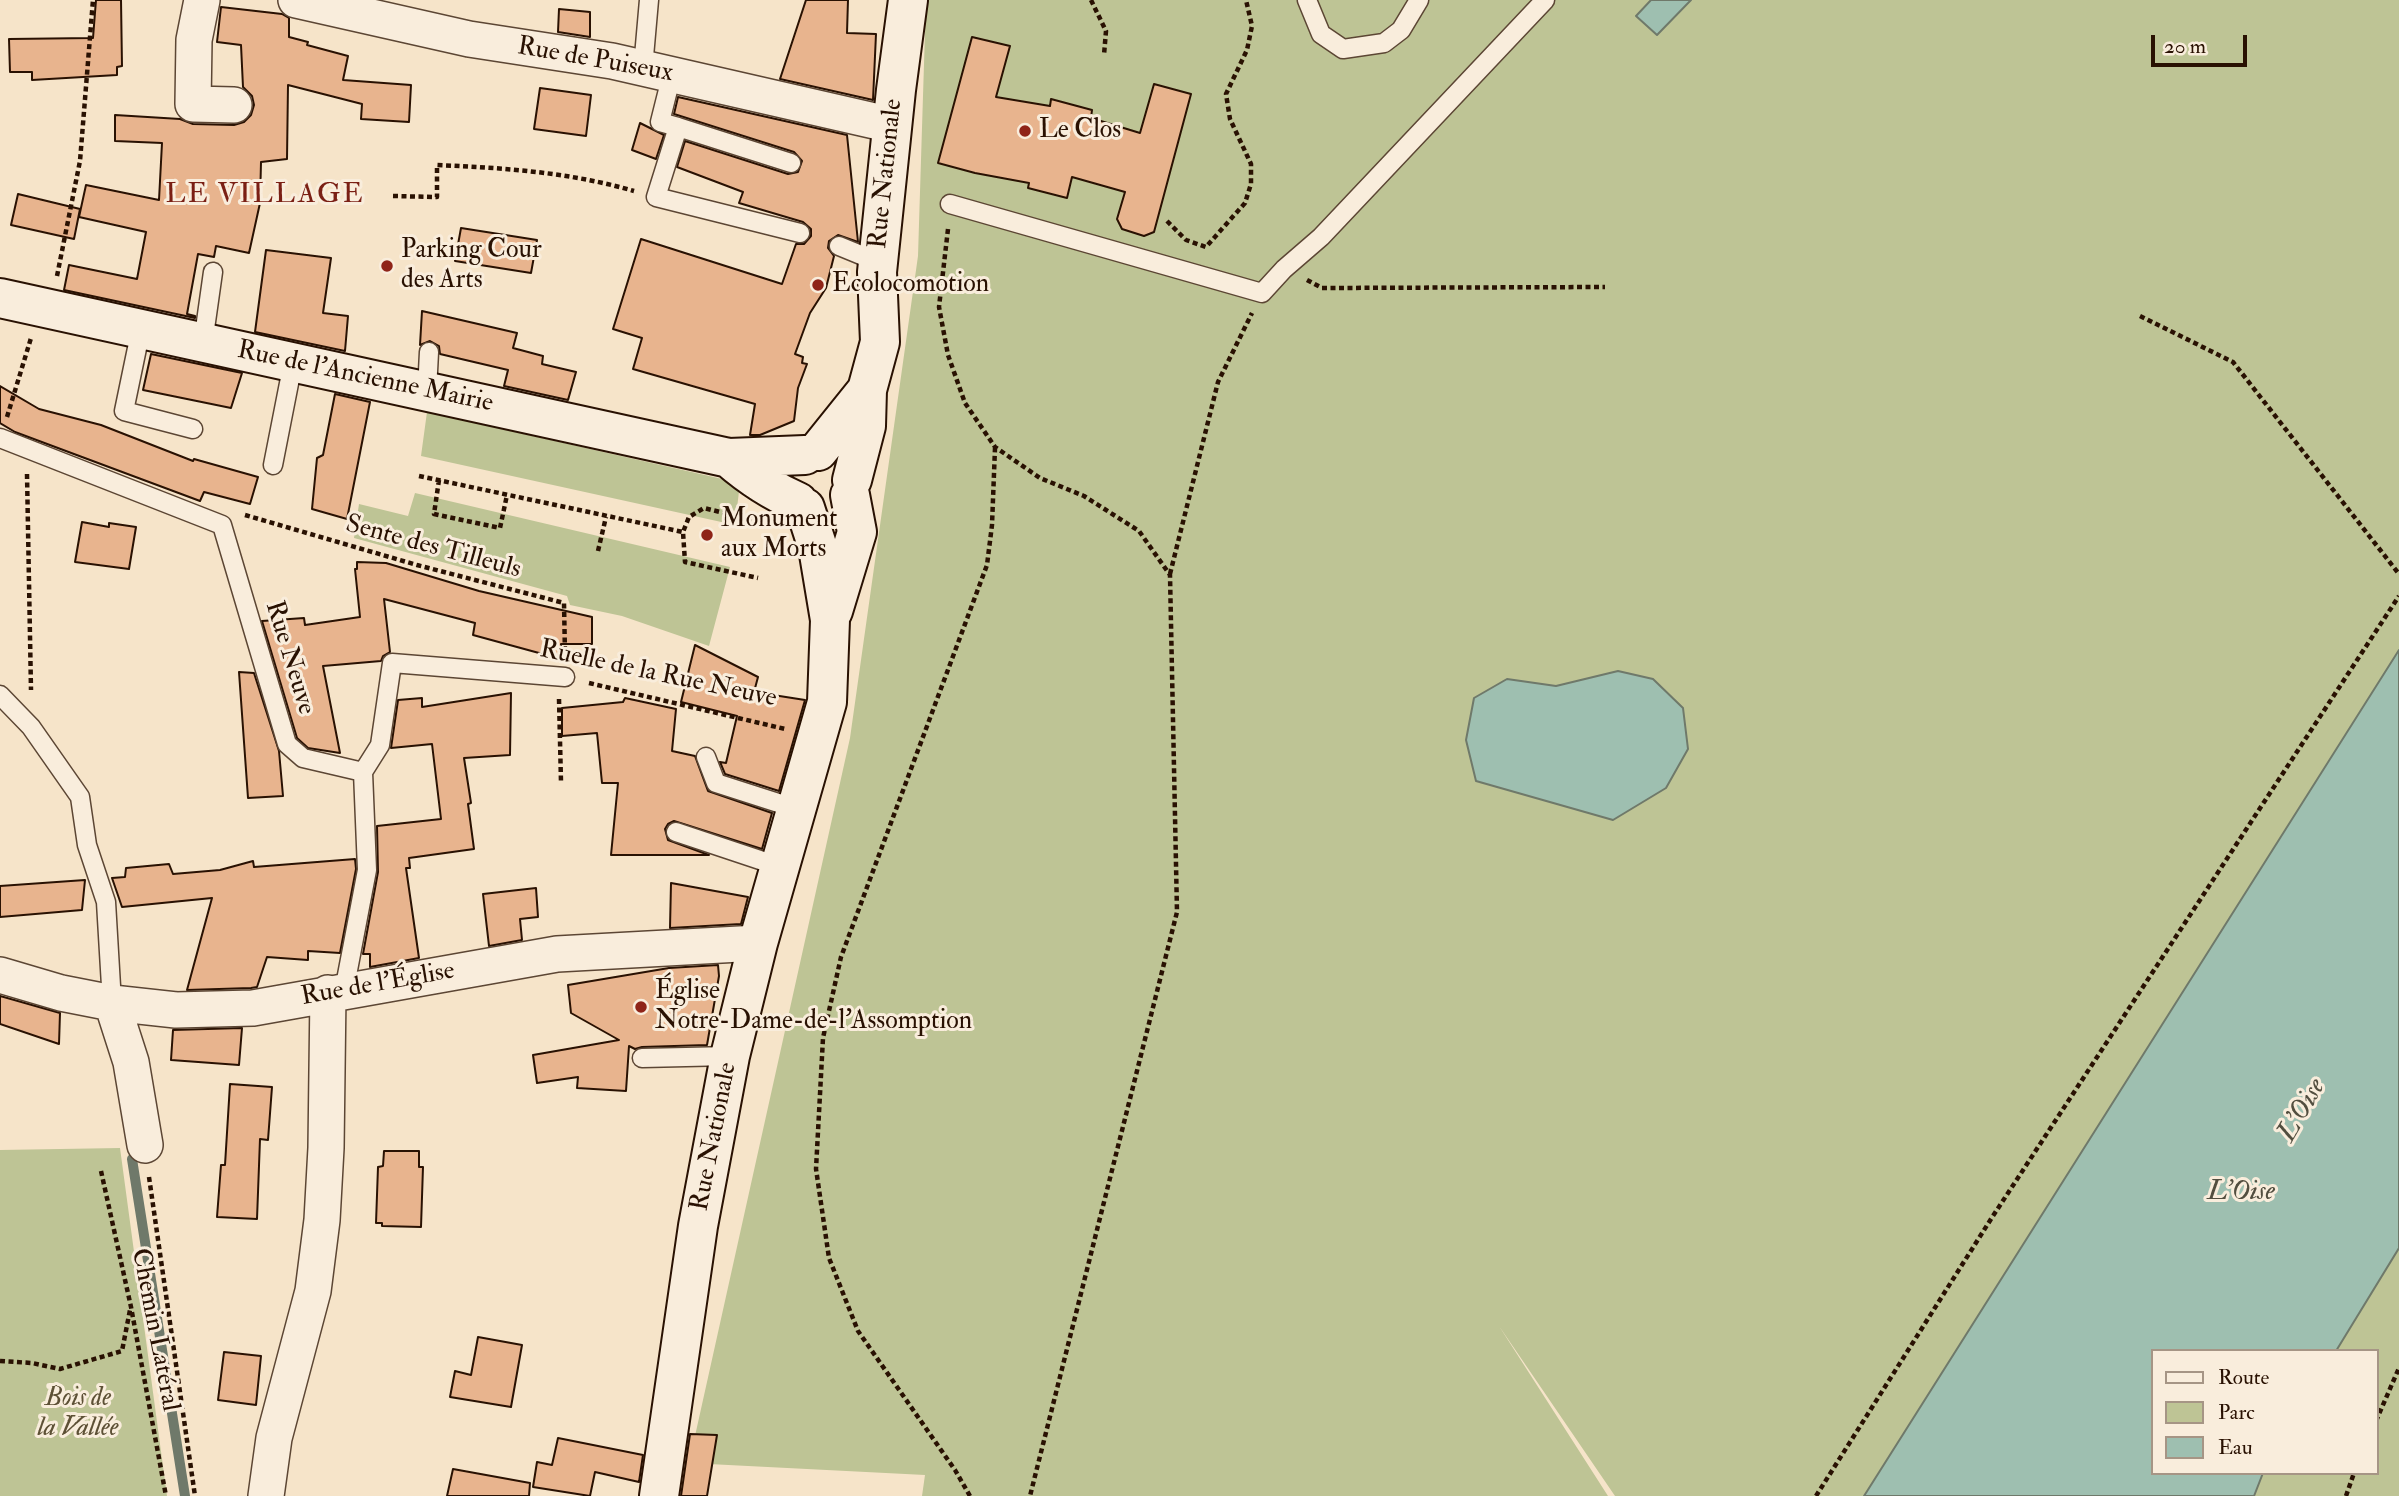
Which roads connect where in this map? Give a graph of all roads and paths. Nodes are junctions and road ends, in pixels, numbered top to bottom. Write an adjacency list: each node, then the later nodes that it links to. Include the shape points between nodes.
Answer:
1 (93, 0): 29 (path, via 80,161)
2 (202, 0): 13 (street, via 194,40 193,104)
3 (296, 0): 12 (street, Rue de Puiseux, via 469,39)
4 (649, 0): 12 (lane)
5 (908, 0): 14 (street, Rue Nationale)
6 (1091, 0): 11 (path, via 1106,31)
7 (1246, 0): 20 (path, via 1252,26 1247,50 1226,94 1230,119 1251,164 1245,203 1206,247 1186,240)
8 (1307, 0): 9 (lane, via 1321,34 1343,49 1384,43 1401,30)
9 (1419, 0)
10 (1545, 0): 23 (lane, via 1321,237)
11 (1104, 55)
12 (658, 71): 14 (street, Rue de Puiseux); 15 (lane, via 660,122)
13 (234, 105)
14 (892, 125): 25 (street, Rue Nationale)
15 (678, 127): 16 (lane); 18 (lane)
16 (791, 163)
17 (393, 195): 18 (path, via 438,197 437,165 516,168 600,181)
18 (656, 197): 21 (lane)
19 (950, 204): 27 (lane); 40 (path, via 939,307 947,355 965,402)
20 (1167, 221)
21 (800, 233)
22 (839, 246): 25 (lane)
23 (1284, 269): 26 (path, via 1322,288); 27 (lane)
24 (213, 272): 32 (lane)
25 (871, 281): 35 (street, Rue Nationale, via 880,342)
26 (1605, 287)
27 (1262, 293): 56 (path, via 1218,382)
28 (0, 298): 29 (street, Rue de l'Ancienne Mairie)
29 (46, 309): 31 (street, Rue de l'Ancienne Mairie); 36 (path)
30 (2140, 316): 55 (path, via 2233,362)
31 (141, 330): 32 (street, Rue de l'Ancienne Mairie); 38 (lane, via 124,411)
32 (203, 343): 34 (street, Rue de l'Ancienne Mairie)
33 (429, 352): 37 (lane)
34 (293, 363): 37 (street, Rue de l'Ancienne Mairie); 44 (lane)
35 (867, 390): 42 (street, Rue Nationale); 47 (street, Rue Nationale, via 866,426)
36 (14, 392)
37 (404, 394): 43 (street, Rue de l'Ancienne Mairie)
38 (193, 429)
39 (0, 438): 41 (lane)
40 (995, 447): 56 (path, via 1041,478 1084,496 1139,531); 87 (path, via 987,565 841,957 823,1038 816,1169 829,1258 858,1331)
41 (26, 449): 52 (lane); 62 (path)
42 (811, 453): 43 (street, Rue de l'Ancienne Mairie); 47 (street, via 835,453 842,458 848,464); 49 (street, via 793,469 791,477 793,494)
43 (729, 458): 49 (street, Rue de l'Ancienne Mairie, via 750,476)
44 (273, 466)
45 (419, 476): 46 (path)
46 (439, 480): 48 (path); 48 (path, via 434,513 500,528)
47 (851, 488): 49 (street, via 838,508 830,511 813,511); 59 (street, Rue Nationale, via 857,532)
48 (507, 495): 50 (path)
49 (802, 505): 59 (street, Rue Nationale, via 818,548)
50 (606, 517): 53 (path); 54 (path)
51 (754, 520): 53 (path, via 704,508 689,517)
52 (222, 525): 60 (path, Sente des Tilleuls, via 242,514 564,603); 65 (lane, Rue Neuve, via 287,744 303,758)
53 (683, 532): 57 (path, via 685,562)
54 (598, 551)
55 (2399, 574)
56 (1170, 575): 88 (path, via 1177,912)
57 (758, 578)
58 (2399, 596): 89 (path, via 1998,1208)
59 (830, 620): 63 (street, Rue Nationale, via 827,702)
60 (562, 677): 63 (path, Ruelle de la Rue Neuve); 65 (lane, Ruelle de la Rue Neuve, via 392,663 380,745); 66 (path)
61 (0, 695): 62 (lane)
62 (31, 727): 73 (lane, via 80,797 87,845 106,902)
63 (817, 737): 67 (street, Rue Nationale)
64 (706, 757): 67 (lane, via 716,783)
65 (363, 772): 72 (lane, via 367,870)
66 (561, 782)
67 (797, 809): 69 (street, Rue Nationale)
68 (676, 831): 69 (lane)
69 (781, 867): 70 (street, Rue Nationale)
70 (758, 943): 72 (street, Rue de l'Église, via 557,954); 74 (street, Rue Nationale)
71 (0, 975): 73 (street, Rue de l'Église)
72 (336, 992): 73 (street, Rue de l'Église, via 253,1008 176,1010); 85 (street, via 313,1292 274,1438)
73 (112, 1003): 76 (street, via 131,1062)
74 (730, 1056): 75 (lane); 86 (street, Rue Nationale, via 698,1226)
75 (642, 1058)
76 (145, 1145): 84 (path)
77 (101, 1171): 78 (path, Chemin Latéral)
78 (131, 1307): 79 (path, via 122,1351 60,1369); 83 (path, Chemin Latéral)
79 (0, 1361)
80 (2399, 1368): 81 (path)
81 (2378, 1416)
82 (2353, 1475): 90 (path)
83 (166, 1496)
84 (195, 1496)
85 (266, 1496)
86 (659, 1496)
87 (970, 1496)
88 (1030, 1496)
89 (1816, 1496)
90 (2346, 1496)

